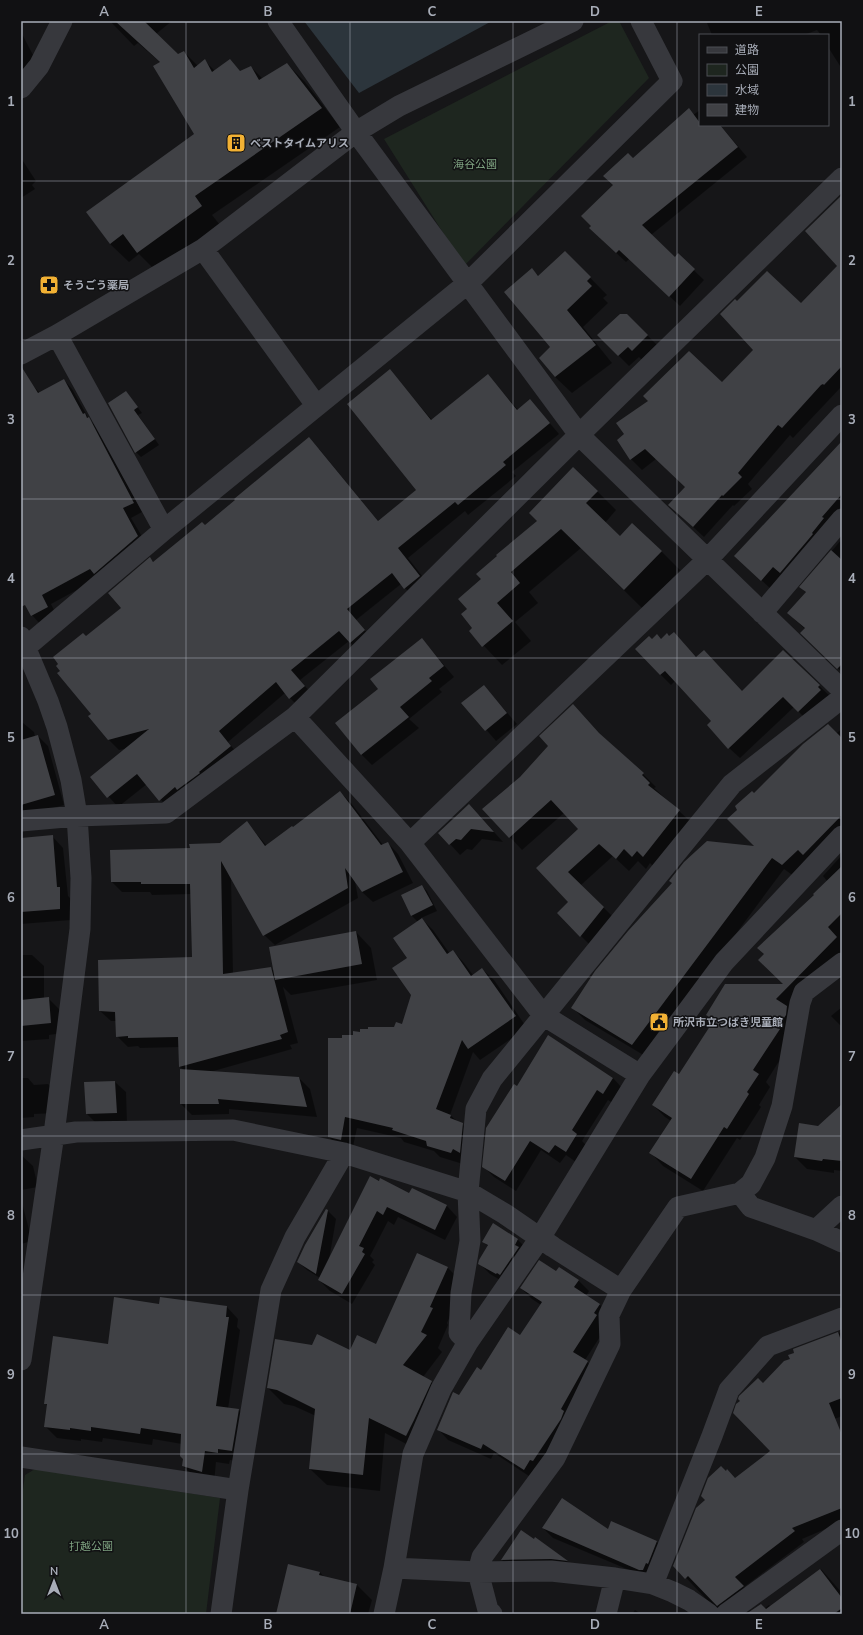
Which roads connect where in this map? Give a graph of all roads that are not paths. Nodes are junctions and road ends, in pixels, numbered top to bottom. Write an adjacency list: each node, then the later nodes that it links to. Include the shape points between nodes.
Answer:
1 (62, 21): 5 (street, via 39,66)
2 (278, 21): 6 (street)
3 (573, 21): 6 (street, via 399,106)
4 (641, 21): 9 (street, via 672,81)
5 (21, 88)
6 (356, 132): 8 (street); 9 (street)
7 (842, 178): 14 (street)
8 (203, 249): 10 (street); 12 (street)
9 (468, 284): 12 (street); 14 (street)
10 (57, 336): 11 (street); 16 (street)
11 (21, 354)
12 (316, 405): 16 (street)
13 (842, 415): 17 (street)
14 (580, 436): 17 (street); 22 (street)
15 (842, 519): 18 (street)
16 (164, 530): 19 (street)
17 (706, 560): 18 (street); 26 (street)
18 (762, 612): 20 (street)
19 (24, 642): 23 (street, via 57,727 71,780)
20 (842, 690)
21 (842, 698): 28 (street, via 732,784)
22 (295, 717): 23 (street, via 166,813); 26 (street)
23 (77, 816): 24 (street); 30 (street, via 81,878 80,929)
24 (21, 821)
25 (842, 836): 29 (street, via 724,962)
26 (410, 843): 28 (street)
27 (842, 964): 34 (street, via 804,992 800,1002 782,1106 765,1158 751,1184)
28 (543, 1015): 29 (street); 33 (street, via 492,1079 476,1109)
29 (640, 1075): 37 (street)
30 (54, 1134): 31 (street); 32 (street, via 233,1130); 42 (street)
31 (21, 1140)
32 (344, 1153): 33 (street); 44 (street, via 295,1237 271,1290)
33 (468, 1192): 37 (street); 41 (street, via 470,1241 461,1293 459,1333)
34 (740, 1193): 36 (street, via 751,1207); 39 (street, via 678,1207)
35 (842, 1206): 36 (street)
36 (816, 1230): 38 (street)
37 (540, 1238): 39 (street); 41 (street)
38 (842, 1242)
39 (622, 1290): 47 (street, via 609,1315 610,1344 556,1458 482,1557)
40 (842, 1318): 49 (street, via 768,1346 729,1390 710,1444)
41 (468, 1342): 46 (street, via 441,1389 413,1454)
42 (22, 1351)
43 (21, 1457): 44 (street)
44 (238, 1490): 50 (street)
45 (842, 1530): 55 (street)
46 (394, 1568): 47 (street); 51 (street)
47 (478, 1572): 48 (street, via 551,1571); 52 (street, via 488,1610)
48 (615, 1578): 49 (street); 53 (street)
49 (653, 1584): 54 (street, via 689,1600)
50 (221, 1614)
51 (384, 1614)
52 (492, 1614)
53 (606, 1614)
54 (708, 1614)
55 (726, 1614)

